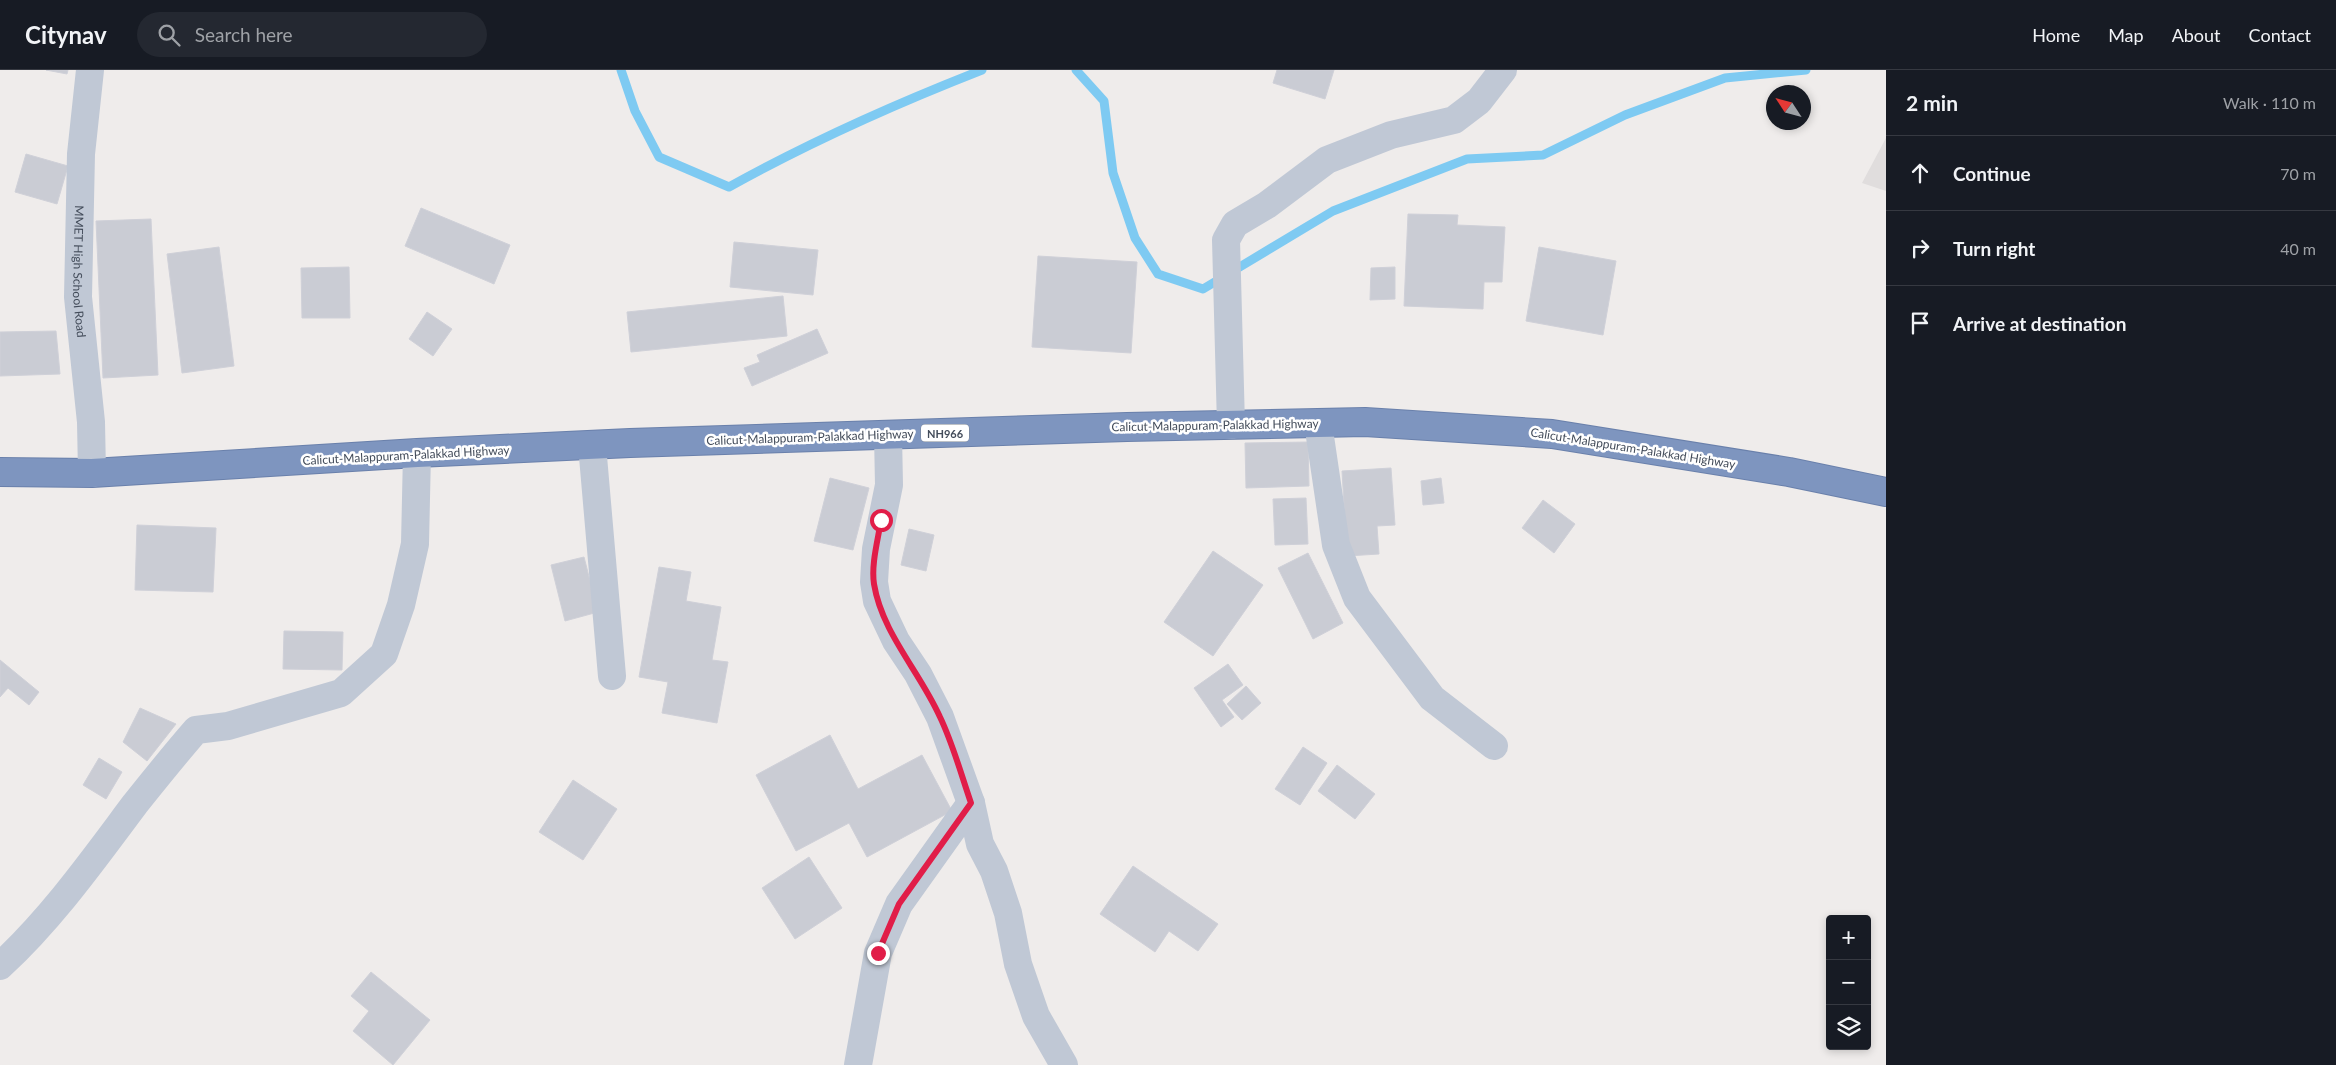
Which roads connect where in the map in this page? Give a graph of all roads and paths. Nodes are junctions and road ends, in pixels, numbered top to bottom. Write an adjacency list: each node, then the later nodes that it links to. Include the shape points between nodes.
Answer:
1 (90, 70): 9 (street, MMET High School Road, via 80,154 78,297 91,422)
2 (1503, 70): 4 (street, via 1479,101 1454,120 1391,136 1327,160 1267,205 1235,224 1226,240)
3 (1318, 423): 4 (highway, Calicut-Malappuram-Palakkad Highway / NH966); 10 (highway, Calicut-Malappuram-Palakkad Highway / NH966, via 1365,422 1552,434 1789,472); 12 (street, via 1336,545 1357,598 1432,698)
4 (1231, 425): 5 (highway, Calicut-Malappuram-Palakkad Highway / NH966)
5 (888, 435): 6 (highway, Calicut-Malappuram-Palakkad Highway / NH966); 13 (street, via 890,485 876,549 874,582 877,600 896,641 940,716)
6 (592, 445): 7 (highway, Calicut-Malappuram-Palakkad Highway / NH966); 11 (street)
7 (417, 453): 9 (highway, Calicut-Malappuram-Palakkad Highway / NH966); 14 (street, via 415,544 401,605 384,654 341,693 228,726 196,730 70,890)
8 (0, 472): 9 (highway, Calicut-Malappuram-Palakkad Highway / NH966)
9 (92, 473)
10 (1886, 492)
11 (612, 676)
12 (1494, 746)
13 (971, 803): 15 (street, via 899,904 878,953); 16 (street, via 980,844 994,871 1008,913 1018,964 1036,1016)
14 (0, 966)
15 (858, 1065)
16 (1064, 1065)

